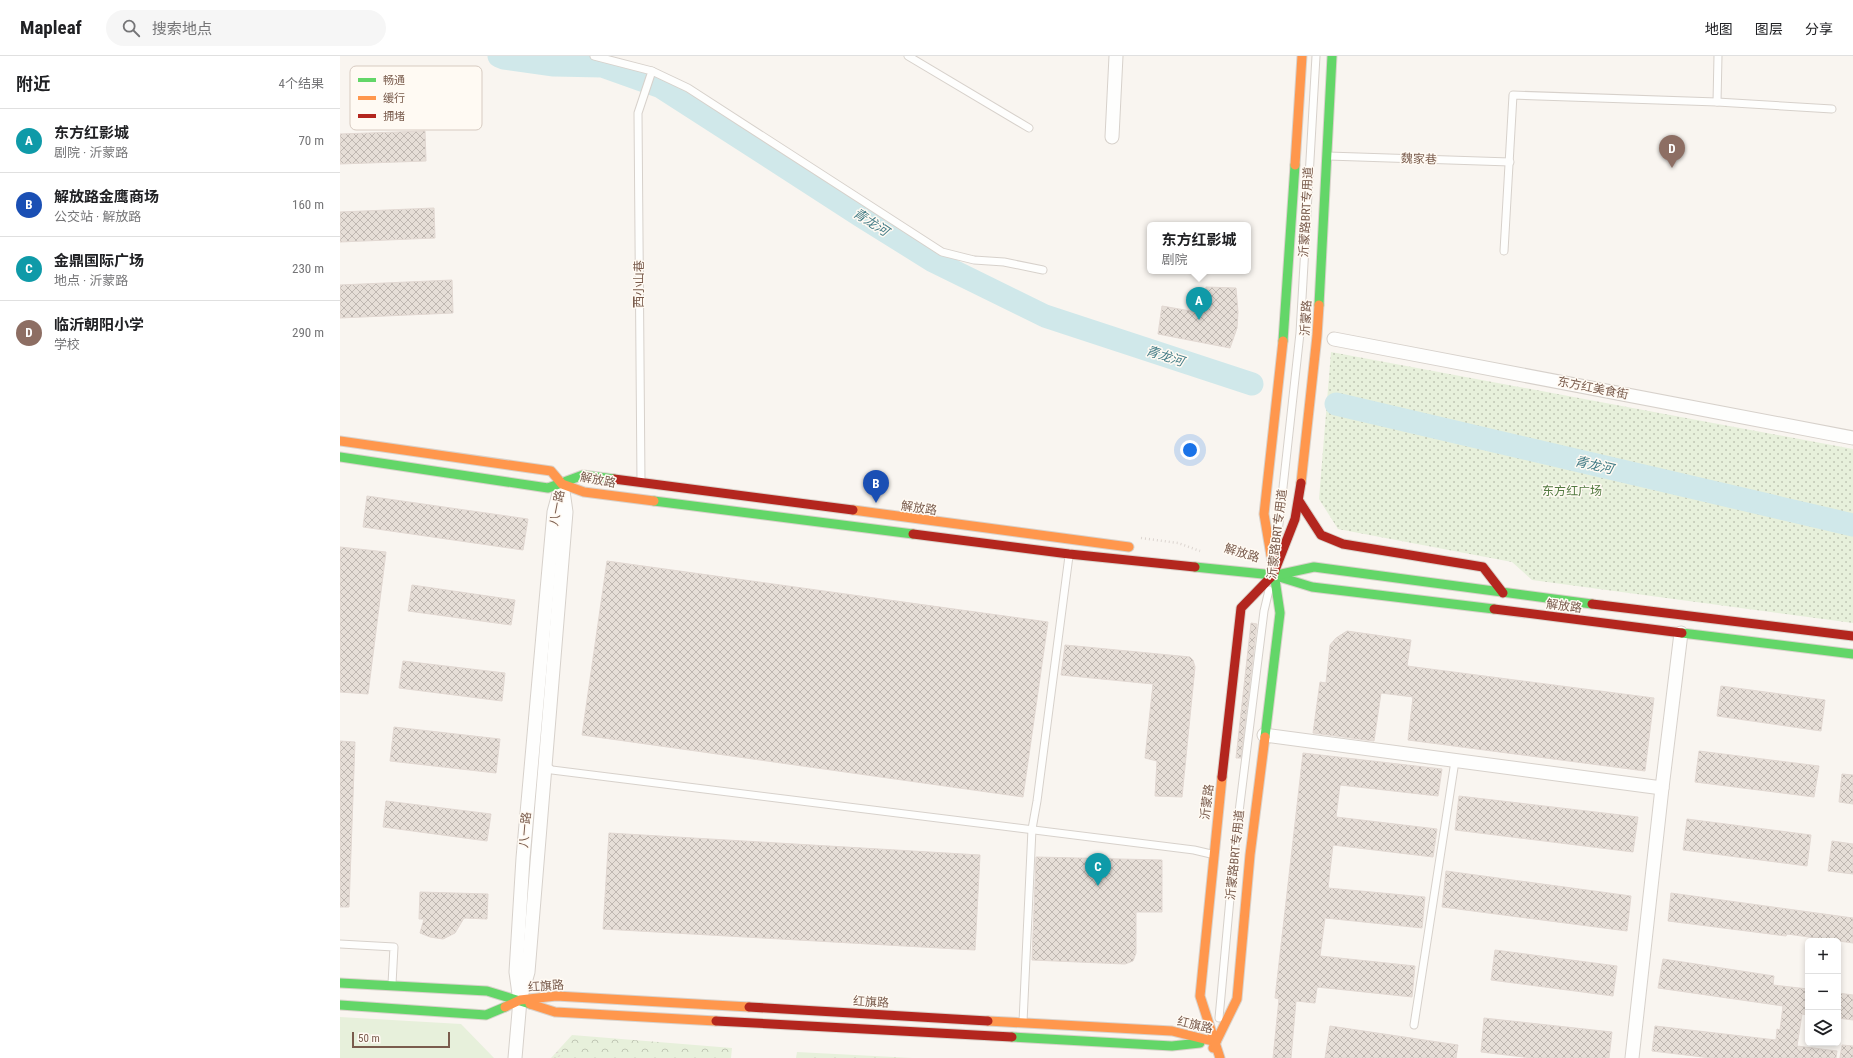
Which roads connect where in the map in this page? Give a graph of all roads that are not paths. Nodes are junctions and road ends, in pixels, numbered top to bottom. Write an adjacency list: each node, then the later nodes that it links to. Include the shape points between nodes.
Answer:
1 (594, 56): 8 (lane)
2 (908, 56): 11 (lane)
3 (1116, 56): 12 (street)
4 (1302, 56): 29 (main road, 沂蒙路, via 1294,203 1280,375 1264,514)
5 (1316, 56): 29 (lane, 沂蒙路BRT专用道, via 1300,333)
6 (1332, 56): 13 (main road, 沂蒙路)
7 (1718, 56): 9 (lane)
8 (651, 74): 16 (lane, via 688,88 942,252 974,260 1004,262); 21 (lane, 西小山巷, via 638,113)
9 (1716, 102): 10 (lane); 14 (lane, via 1513,95)
10 (1832, 109)
11 (1029, 128)
12 (1112, 137)
13 (1328, 156): 14 (lane, 魏家巷); 23 (main road, 沂蒙路, via 1317,336)
14 (1510, 162): 15 (lane)
15 (1504, 251)
16 (1042, 270)
17 (1334, 339): 18 (street, 东方红美食街)
18 (1853, 438)
19 (340, 441): 22 (main road, 解放路, via 551,471)
20 (340, 457): 22 (main road, 解放路, via 548,488)
21 (641, 482): 22 (main road, 解放路, via 584,476); 24 (main road, 解放路)
22 (562, 484): 25 (main road, 解放路, via 584,492); 37 (street, 八一路, via 554,512); 38 (street, 八一路, via 566,512)
23 (1299, 501): 29 (main road, 沂蒙路, via 1296,519); 31 (main road, via 1321,535 1343,544 1484,567)
24 (1140, 548)
25 (1069, 554): 26 (main road, 解放路); 40 (lane)
26 (1123, 560): 28 (main road); 29 (main road, 解放路)
27 (1233, 562): 29 (main road, 解放路)
28 (1152, 572)
29 (1273, 575): 30 (main road); 31 (main road, 解放路, via 1314,567); 32 (main road, 解放路, via 1312,587); 35 (main road, 沂蒙路, via 1280,613); 41 (main road, 沂蒙路, via 1242,608); 49 (lane, 沂蒙路BRT专用道, via 1264,611 1235,844)
30 (1223, 580)
31 (1503, 593): 33 (main road, 解放路)
32 (1681, 633): 34 (main road, 解放路); 39 (street)
33 (1853, 636)
34 (1853, 654)
35 (1264, 735): 36 (street); 49 (main road, 沂蒙路, via 1237,999)
36 (1455, 760): 39 (street); 48 (lane)
37 (531, 763): 38 (lane); 45 (street, 八一路, via 516,972)
38 (545, 765): 40 (lane, via 552,770); 45 (street, 八一路, via 528,972)
39 (1662, 788): 54 (street)
40 (1032, 829): 41 (lane, via 1194,850); 47 (lane)
41 (1213, 855): 49 (main road, 沂蒙路, via 1200,996)
42 (340, 944): 44 (lane, via 394,947)
43 (340, 983): 44 (main road, 红旗路)
44 (392, 986): 45 (main road, 红旗路, via 487,991)
45 (520, 1000): 46 (main road, 红旗路, via 486,1015); 47 (main road, 红旗路, via 556,996); 49 (main road, 红旗路, via 555,1012 1172,1046); 50 (street, 八一路)
46 (340, 1005)
47 (1023, 1023): 49 (main road, 红旗路, via 1172,1031)
48 (1414, 1025)
49 (1216, 1042): 51 (main road, 沂蒙路); 52 (lane, 沂蒙路BRT专用道); 53 (main road, 沂蒙路)
50 (515, 1058)
51 (1207, 1058)
52 (1214, 1058)
53 (1220, 1058)
54 (1632, 1058)

